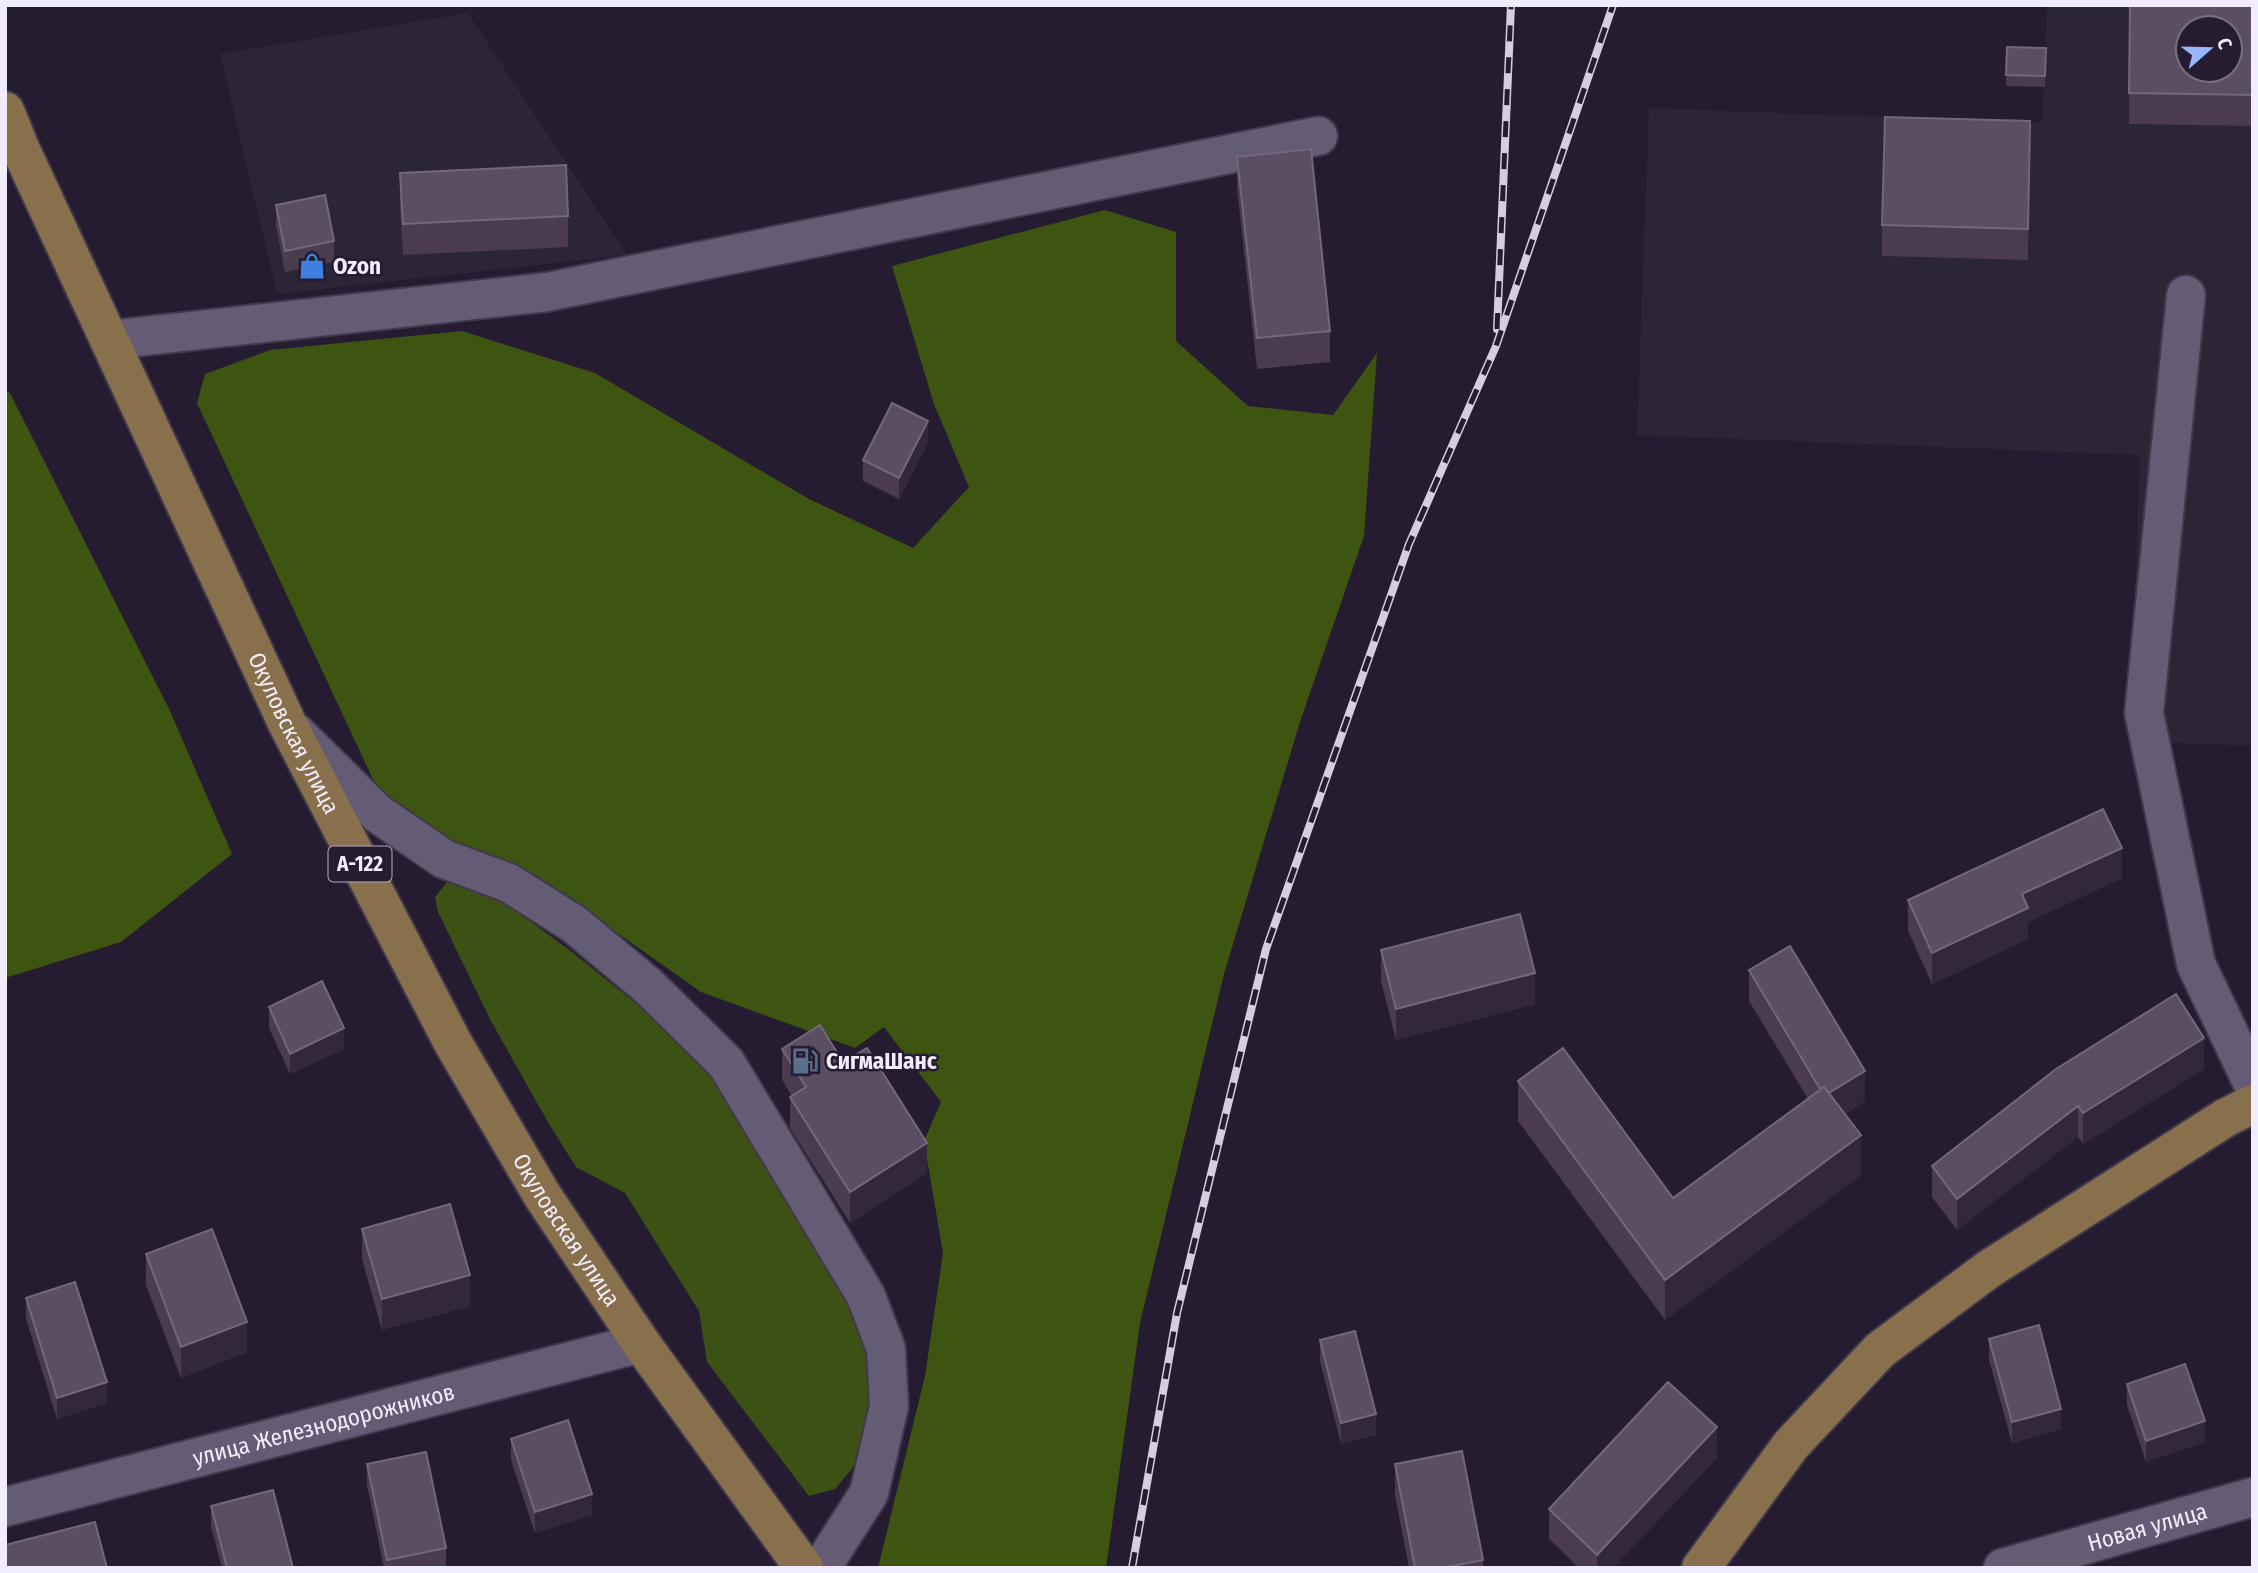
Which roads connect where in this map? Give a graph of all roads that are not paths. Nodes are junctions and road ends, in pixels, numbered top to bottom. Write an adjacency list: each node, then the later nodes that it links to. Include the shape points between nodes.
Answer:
1 (5, 111): 4 (main road, Окуловская улица / А-122)
2 (1318, 136): 4 (street, via 547,292)
3 (2186, 295): 6 (street, via 2144,713 2196,964)
4 (109, 340): 5 (main road, Окуловская улица / А-122)
5 (288, 725): 8 (main road, Окуловская улица / А-122, via 453,1044 542,1195); 12 (street, via 377,813 444,859 509,883 574,924 648,986 726,1063 866,1296 886,1349 889,1406 869,1493)
6 (2253, 1084)
7 (2253, 1104): 13 (main road, via 1989,1269 1880,1350 1791,1445)
8 (641, 1343): 10 (street, улица Железнодорожников); 11 (main road, Окуловская улица / А-122)
9 (2253, 1497): 14 (street, Новая улица)
10 (5, 1507)
11 (804, 1568)
12 (821, 1568)
13 (1701, 1568)
14 (2003, 1568)

